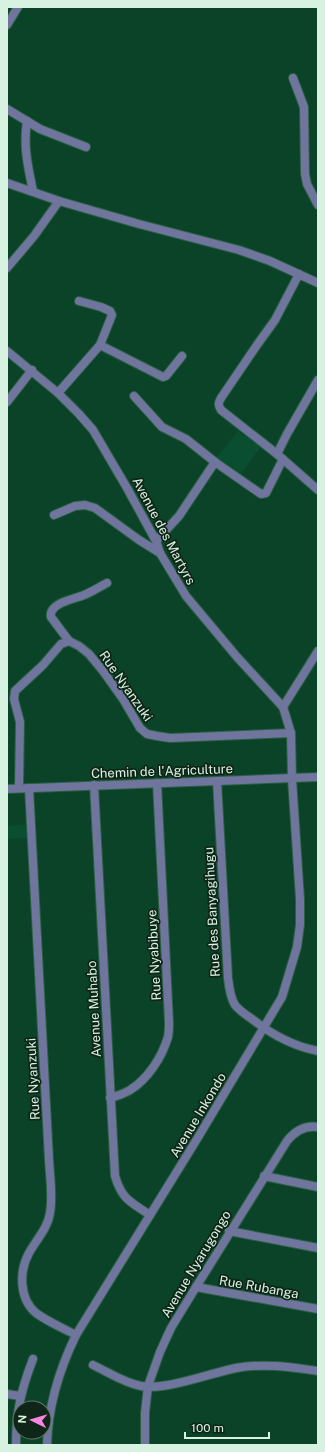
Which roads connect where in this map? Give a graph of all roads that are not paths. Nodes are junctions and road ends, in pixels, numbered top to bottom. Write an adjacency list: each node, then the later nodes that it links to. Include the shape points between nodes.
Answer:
1 (18, 7): 2 (street)
2 (7, 25)
3 (294, 78): 10 (street, via 304,107 305,174 307,184)
4 (7, 109): 5 (street)
5 (27, 121): 6 (street); 8 (street, via 26,161)
6 (86, 147)
7 (7, 183): 8 (street)
8 (33, 191): 9 (street)
9 (59, 201): 11 (street); 12 (street, via 232,248)
10 (318, 204)
11 (7, 268)
12 (299, 274): 13 (street); 23 (street, via 275,320 218,402 221,410)
13 (318, 283)
14 (79, 301): 15 (street, via 101,307 110,311 112,315)
15 (100, 345): 17 (street, via 163,377); 20 (street)
16 (7, 351): 18 (street, Avenue des Martyrs)
17 (182, 356)
18 (32, 370): 20 (street, Avenue des Martyrs); 22 (street)
19 (318, 380): 23 (street, via 287,434)
20 (58, 393): 27 (street, Avenue des Martyrs, via 93,430)
21 (134, 396): 24 (street, via 162,427 186,439)
22 (7, 402)
23 (280, 456): 24 (street, via 264,494); 25 (street)
24 (214, 462): 27 (street, via 179,516)
25 (318, 489)
26 (54, 515): 28 (street, via 75,506 86,505 95,508)
27 (156, 541): 28 (street, Avenue des Martyrs)
28 (160, 553): 32 (street, Avenue des Martyrs, via 186,596)
29 (107, 583): 30 (street, via 86,594 66,600 50,613)
30 (69, 641): 33 (street, Rue Nyanzuki, via 89,654 103,670 140,728 147,734 170,738); 39 (street, via 62,644 15,691 14,699 20,722)
31 (318, 651): 32 (street)
32 (283, 707): 33 (street, Avenue des Martyrs)
33 (291, 733): 35 (street, Avenue des Martyrs)
34 (318, 777): 35 (street, Chemin de l'Agriculture)
35 (292, 779): 36 (street, Chemin de l'Agriculture); 42 (street, Avenue Inkondo, via 300,925 297,947 282,997)
36 (217, 781): 37 (street, Chemin de l'Agriculture); 42 (street, Rue des Banyagihugu, via 230,989 236,1005)
37 (157, 783): 38 (street, Chemin de l'Agriculture); 44 (street, Rue Nyabibuye, via 168,1036 153,1068 144,1080 130,1090)
38 (94, 786): 40 (street, Chemin de l'Agriculture); 44 (street, Avenue Muhabo)
39 (19, 788): 40 (street, Chemin de l'Agriculture); 41 (street, Chemin de l'Agriculture)
40 (29, 788): 53 (street, Rue Nyanzuki, via 50,1213 24,1265 23,1289 35,1312)
41 (7, 789)
42 (263, 1028): 43 (street, Rue des Banyagihugu, via 293,1044); 48 (street, Avenue Inkondo)
43 (318, 1050)
44 (110, 1098): 48 (street, Avenue Muhabo, via 113,1159 119,1188 126,1199)
45 (318, 1126): 46 (street, Avenue Nyarugongo, via 308,1127 292,1135)
46 (264, 1176): 47 (street); 49 (street, Avenue Nyarugongo)
47 (318, 1187)
48 (150, 1215): 53 (street, Avenue Inkondo)
49 (230, 1231): 50 (street); 51 (street, Avenue Nyarugongo)
50 (318, 1248)
51 (196, 1287): 52 (street, Rue Rubanga); 57 (street, Avenue Nyarugongo, via 168,1334)
52 (318, 1309)
53 (76, 1335): 61 (street, Avenue Inkondo)
54 (32, 1360): 59 (street)
55 (93, 1365): 57 (street, via 133,1384)
56 (318, 1371): 57 (street, via 263,1365)
57 (148, 1386): 62 (street, Avenue Nyarugongo)
58 (7, 1394): 59 (street)
59 (20, 1396): 60 (street)
60 (20, 1400)
61 (51, 1400)
62 (145, 1445)

